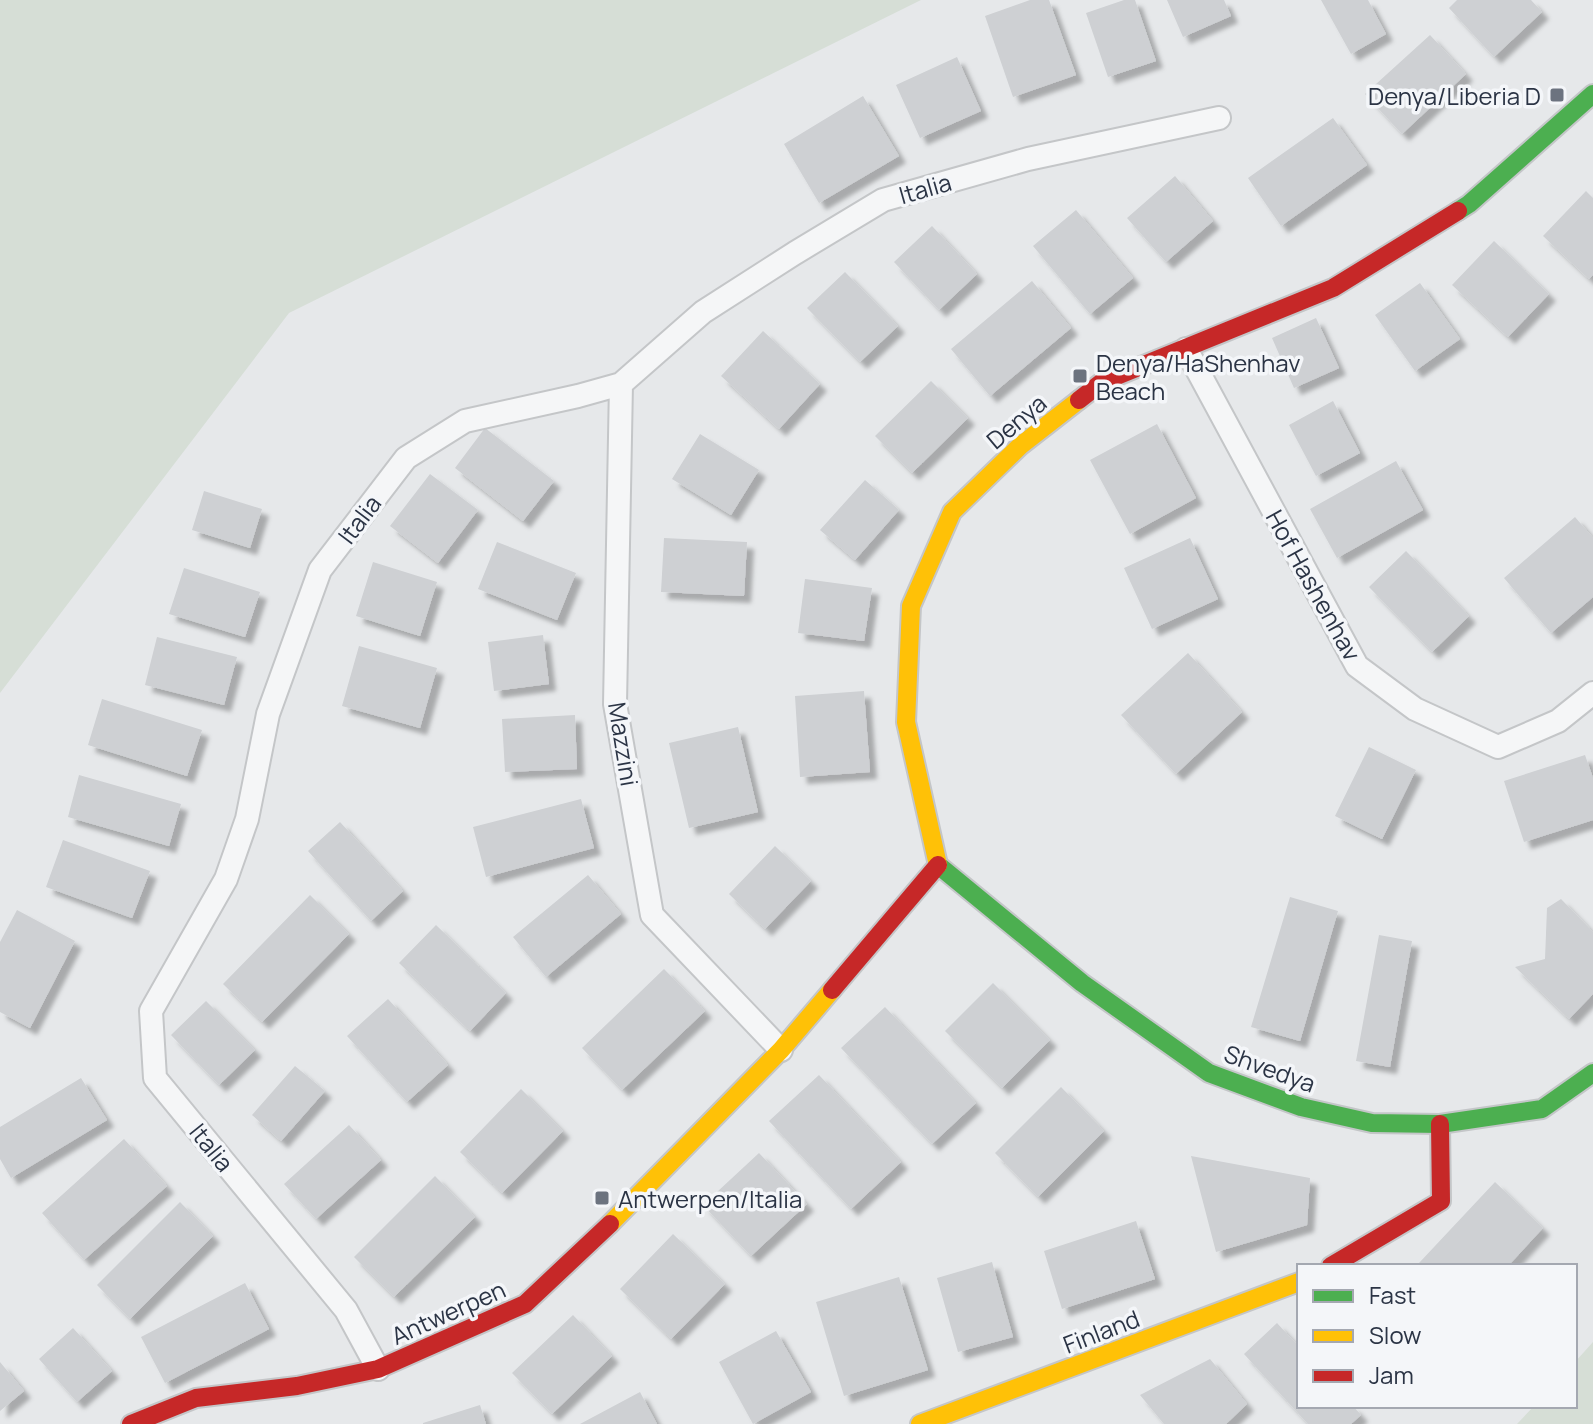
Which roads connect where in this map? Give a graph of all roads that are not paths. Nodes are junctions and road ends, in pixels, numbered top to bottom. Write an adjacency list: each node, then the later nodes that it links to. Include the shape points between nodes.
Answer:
1 (1593, 94): 3 (street, Denya, via 1469,204 1333,288)
2 (1219, 118): 4 (street, Italia, via 1028,159 883,200 703,312)
3 (1186, 349): 5 (street, Hof Hashenhav, via 1357,666 1415,709 1498,747 1558,721); 6 (street, Denya, via 1102,382 1020,446 952,512 911,606 906,722)
4 (621, 384): 7 (street, Mazzini, via 615,704 652,915); 12 (street, Italia, via 453,428 406,458 320,570 268,714 247,819 226,879 151,1011 155,1078 346,1310)
5 (1593, 693)
6 (938, 865): 7 (street, Antwerpen); 9 (street, Shvedya, via 1082,983 1209,1073 1301,1107 1372,1123)
7 (781, 1050): 12 (street, Antwerpen, via 525,1304)
8 (1593, 1073): 9 (street, Shvedya, via 1542,1109)
9 (1440, 1124): 10 (street, via 1441,1201)
10 (1334, 1264)
11 (1297, 1283): 14 (street, Finland)
12 (378, 1369): 13 (street, Antwerpen, via 297,1386 196,1398)
13 (131, 1424)
14 (920, 1424)

